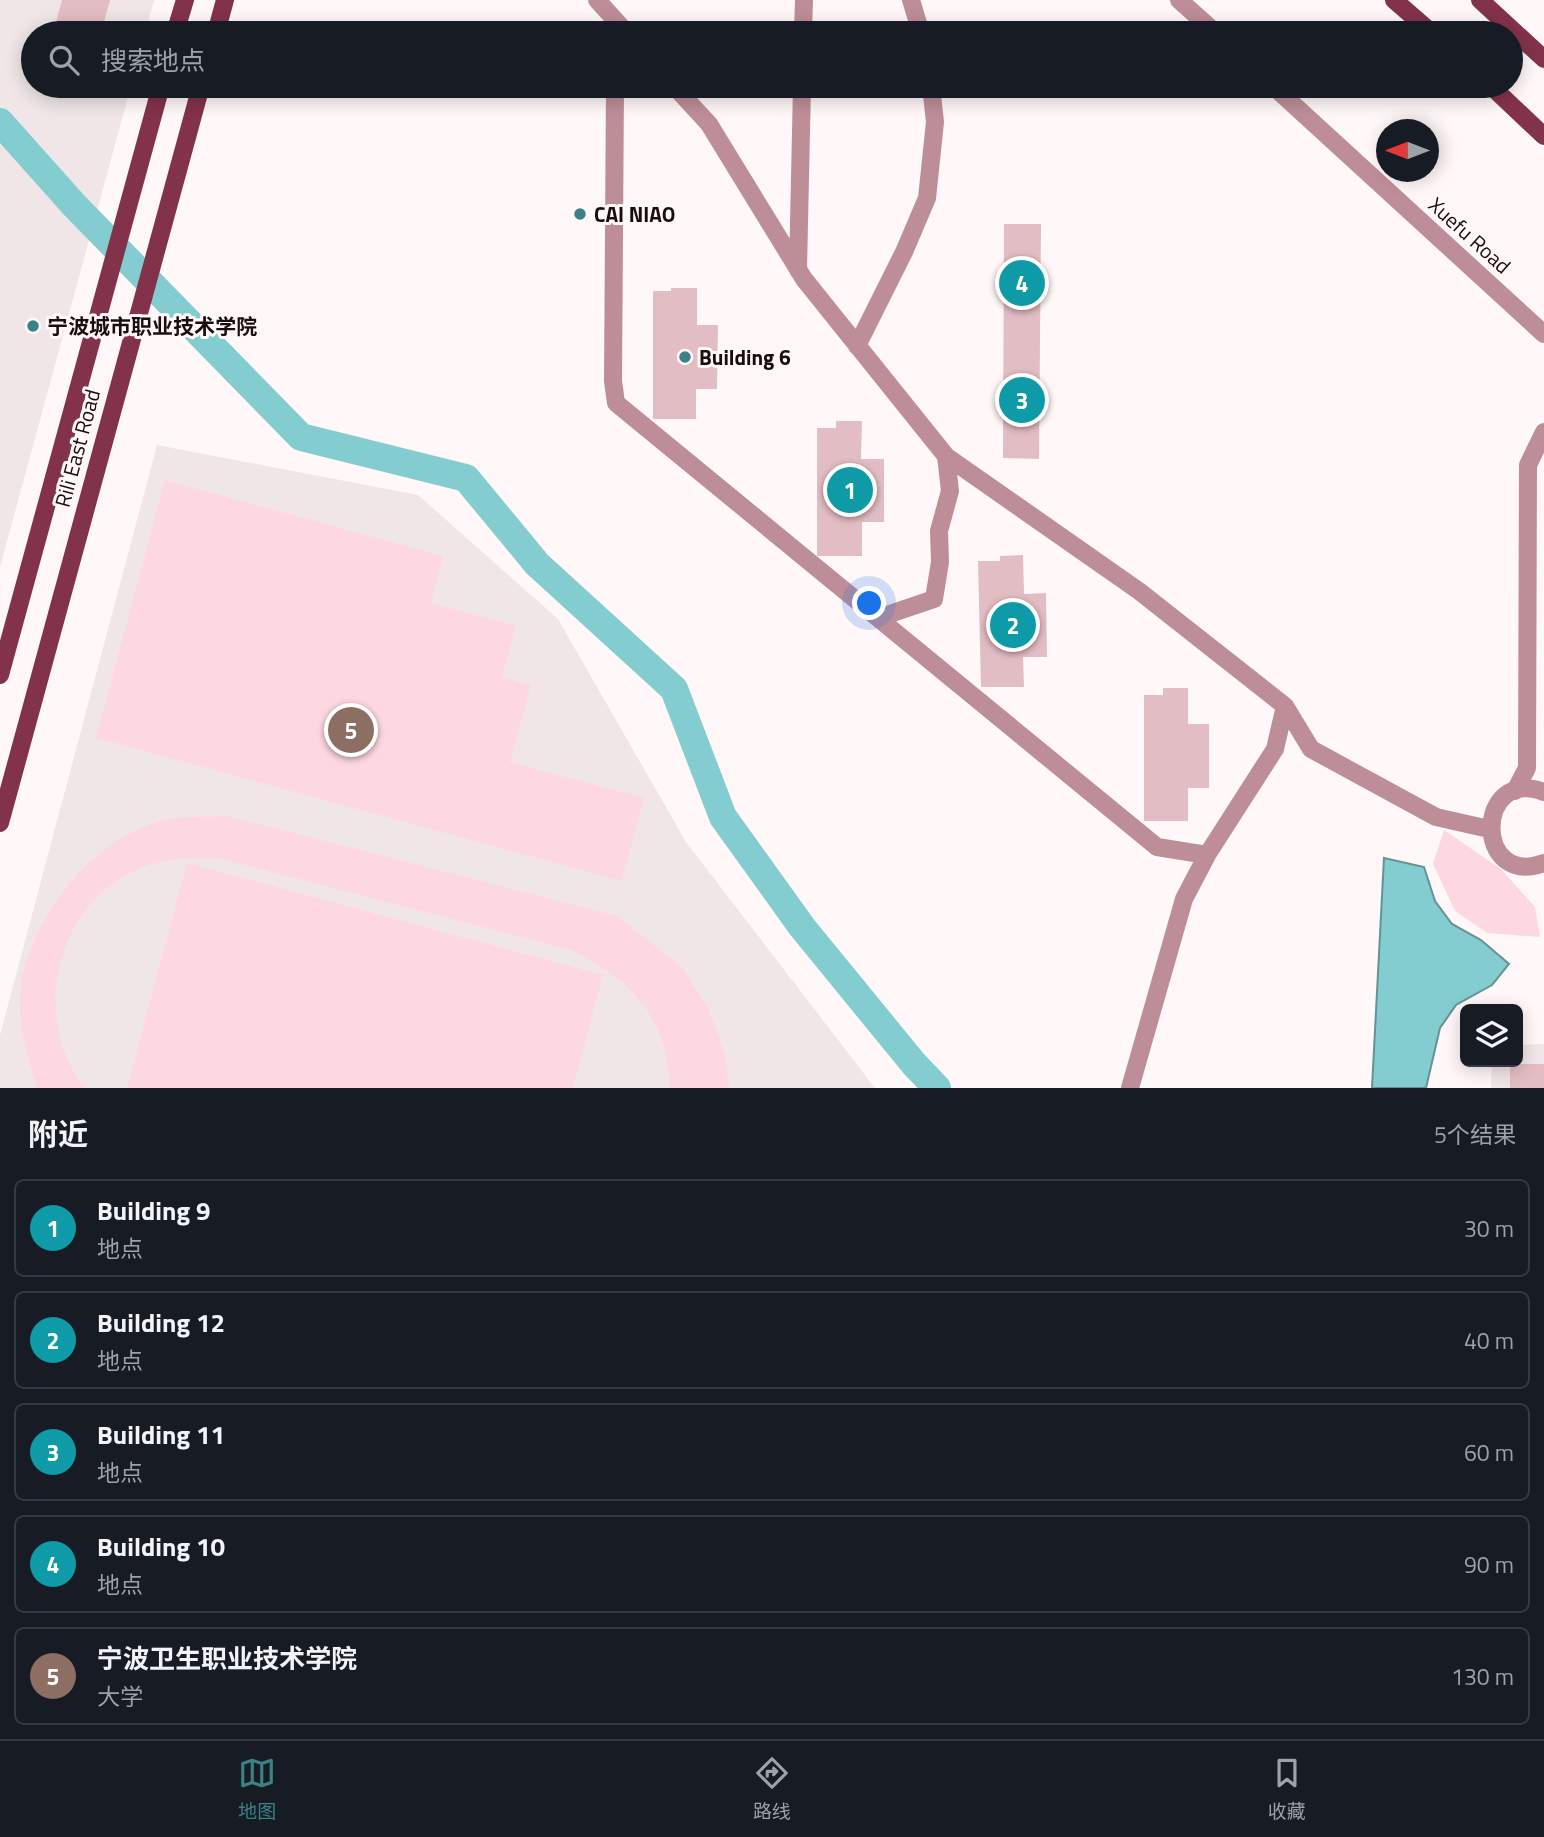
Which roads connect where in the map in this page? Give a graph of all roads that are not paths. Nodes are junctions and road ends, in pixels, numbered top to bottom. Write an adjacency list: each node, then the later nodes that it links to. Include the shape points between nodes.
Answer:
1 (185, 0): 9 (main road)
2 (225, 0): 10 (main road)
3 (597, 0): 11 (street)
4 (804, 0): 12 (street)
5 (911, 0): 13 (street)
6 (1180, 0): 14 (street)
7 (1394, 0): 15 (main road)
8 (1480, 0): 16 (main road)
9 (179, 21)
10 (219, 21)
11 (613, 21)
12 (803, 21)
13 (917, 21)
14 (1203, 21)
15 (1418, 21)
16 (1503, 21)
17 (1523, 40): 18 (main road)
18 (1544, 59)
19 (158, 98): 34 (main road, Rili East Road)
20 (198, 98): 38 (main road, Rili East Road)
21 (615, 98): 33 (street, via 616,403)
22 (685, 98): 28 (street, via 709,124)
23 (802, 98): 28 (street)
24 (932, 98): 30 (street, via 935,122 927,198)
25 (1286, 98): 29 (street, Xuefu Road)
26 (1504, 98): 27 (main road)
27 (1544, 136)
28 (798, 270): 30 (street)
29 (1544, 334)
30 (857, 346): 32 (street)
31 (1544, 432): 36 (street, via 1528,464 1527,768)
32 (946, 456): 33 (street, via 950,492 939,531 934,599); 35 (street, via 1139,591)
33 (878, 618): 40 (street, via 1157,847)
34 (0, 675)
35 (1285, 706): 39 (street, via 1311,749 1436,817); 40 (street, via 1275,749)
36 (1515, 791): 37 (street); 39 (street, via 1496,806)
37 (1544, 792)
38 (0, 822)
39 (1489, 829): 41 (street, via 1500,854 1510,862)
40 (1207, 855): 42 (street, via 1184,900)
41 (1542, 867)
42 (1130, 1088)

